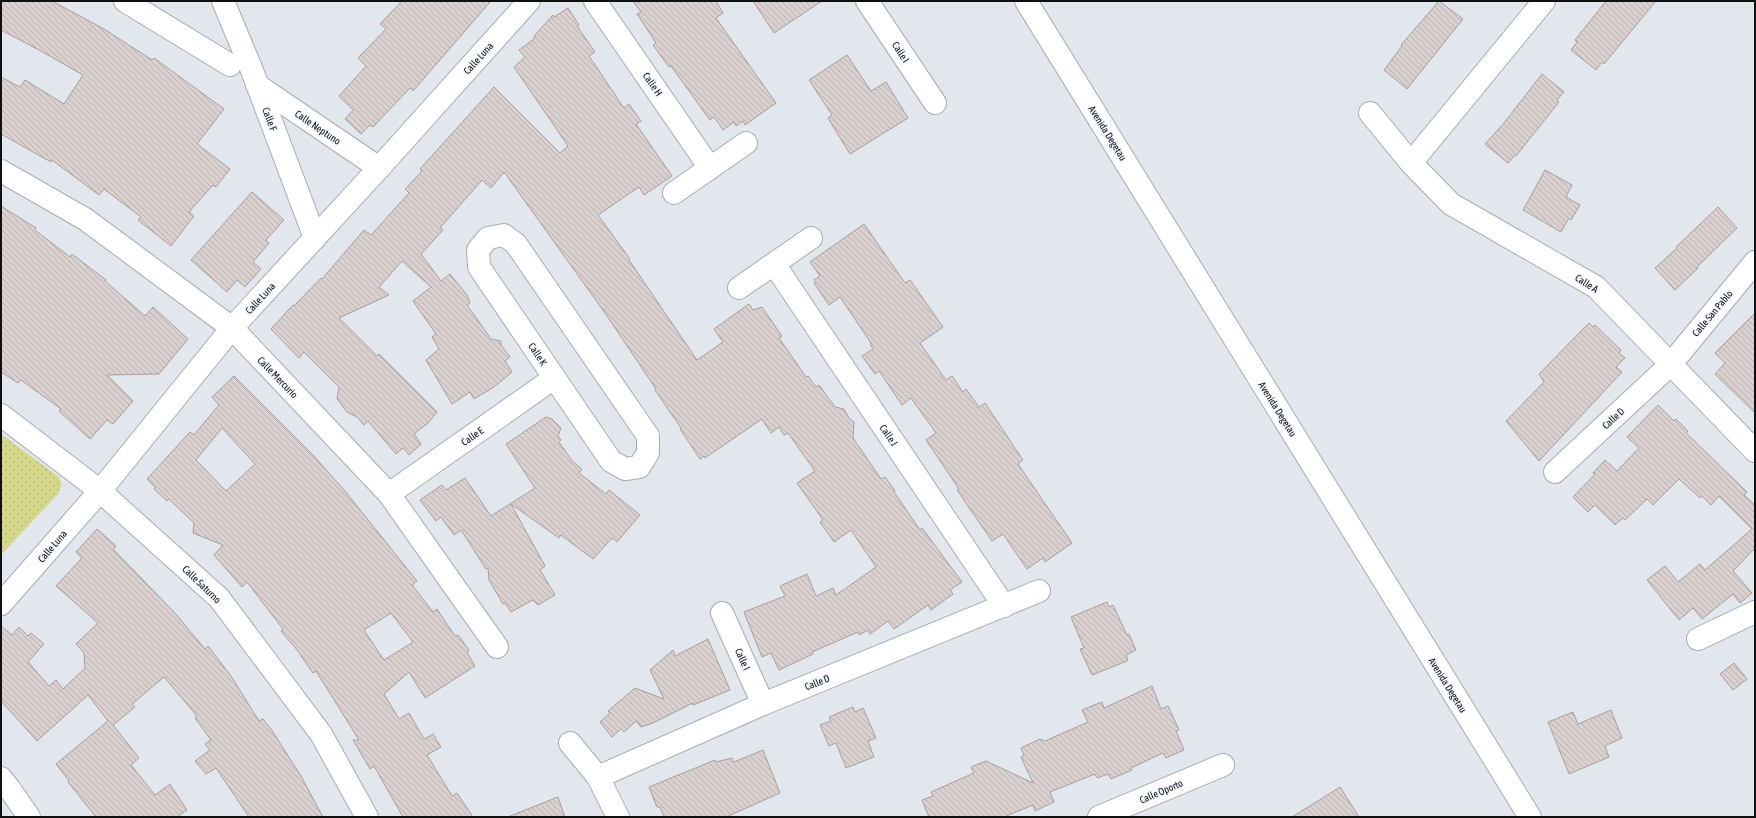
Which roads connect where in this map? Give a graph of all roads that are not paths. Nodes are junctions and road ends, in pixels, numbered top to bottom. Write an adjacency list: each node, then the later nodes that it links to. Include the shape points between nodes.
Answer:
1 (125, 1): 8 (street)
2 (223, 1): 9 (street, Calle F)
3 (529, 1): 14 (street, Calle Luna)
4 (595, 1): 15 (street, Calle H)
5 (868, 1): 10 (street, Calle I)
6 (1026, 1): 47 (street, Avenida Degetau)
7 (1544, 1): 13 (street)
8 (230, 66)
9 (257, 85): 14 (street, Calle Neptuno); 18 (street, Calle F)
10 (935, 103)
11 (1370, 113): 13 (street, Calle A)
12 (746, 143): 15 (street)
13 (1411, 163): 24 (street, Calle A, via 1450,204 1596,286)
14 (379, 168): 18 (street, Calle Luna)
15 (710, 168): 17 (street)
16 (1, 171): 23 (street, Calle Mercurio, via 85,219)
17 (674, 193)
18 (315, 238): 23 (street, Calle Luna)
19 (811, 238): 21 (street)
20 (1755, 262): 24 (street, Calle San Pablo)
21 (774, 264): 22 (street); 33 (street, Calle J)
22 (739, 288)
23 (232, 328): 29 (street, Calle Luna); 30 (street, Calle Mercurio)
24 (1670, 365): 27 (street, Calle A); 28 (street, Calle D)
25 (554, 378): 25 (street, Calle K, via 479,267 478,250 488,238 504,235 516,244 648,436 648,454 639,466 625,469 611,461); 30 (street, Calle E)
26 (1, 415): 29 (street, Calle Saturno)
27 (1755, 451)
28 (1555, 472)
29 (100, 491): 32 (street, Calle Luna); 44 (street, Calle Saturno, via 219,598 321,734)
30 (389, 494): 37 (street, Calle Mercurio)
31 (1039, 591): 33 (street, Calle D)
32 (1, 604)
33 (1004, 606): 38 (street, Calle D)
34 (1755, 612): 36 (street)
35 (722, 613): 38 (street, Calle I)
36 (1698, 639)
37 (496, 646)
38 (763, 704): 41 (street, Calle D)
39 (570, 744): 41 (street)
40 (1223, 765): 46 (street, Calle Oporto)
41 (598, 777): 45 (street)
42 (1, 778): 43 (street)
43 (29, 817)
44 (367, 817)
45 (618, 817)
46 (1099, 817)
47 (1530, 817)

